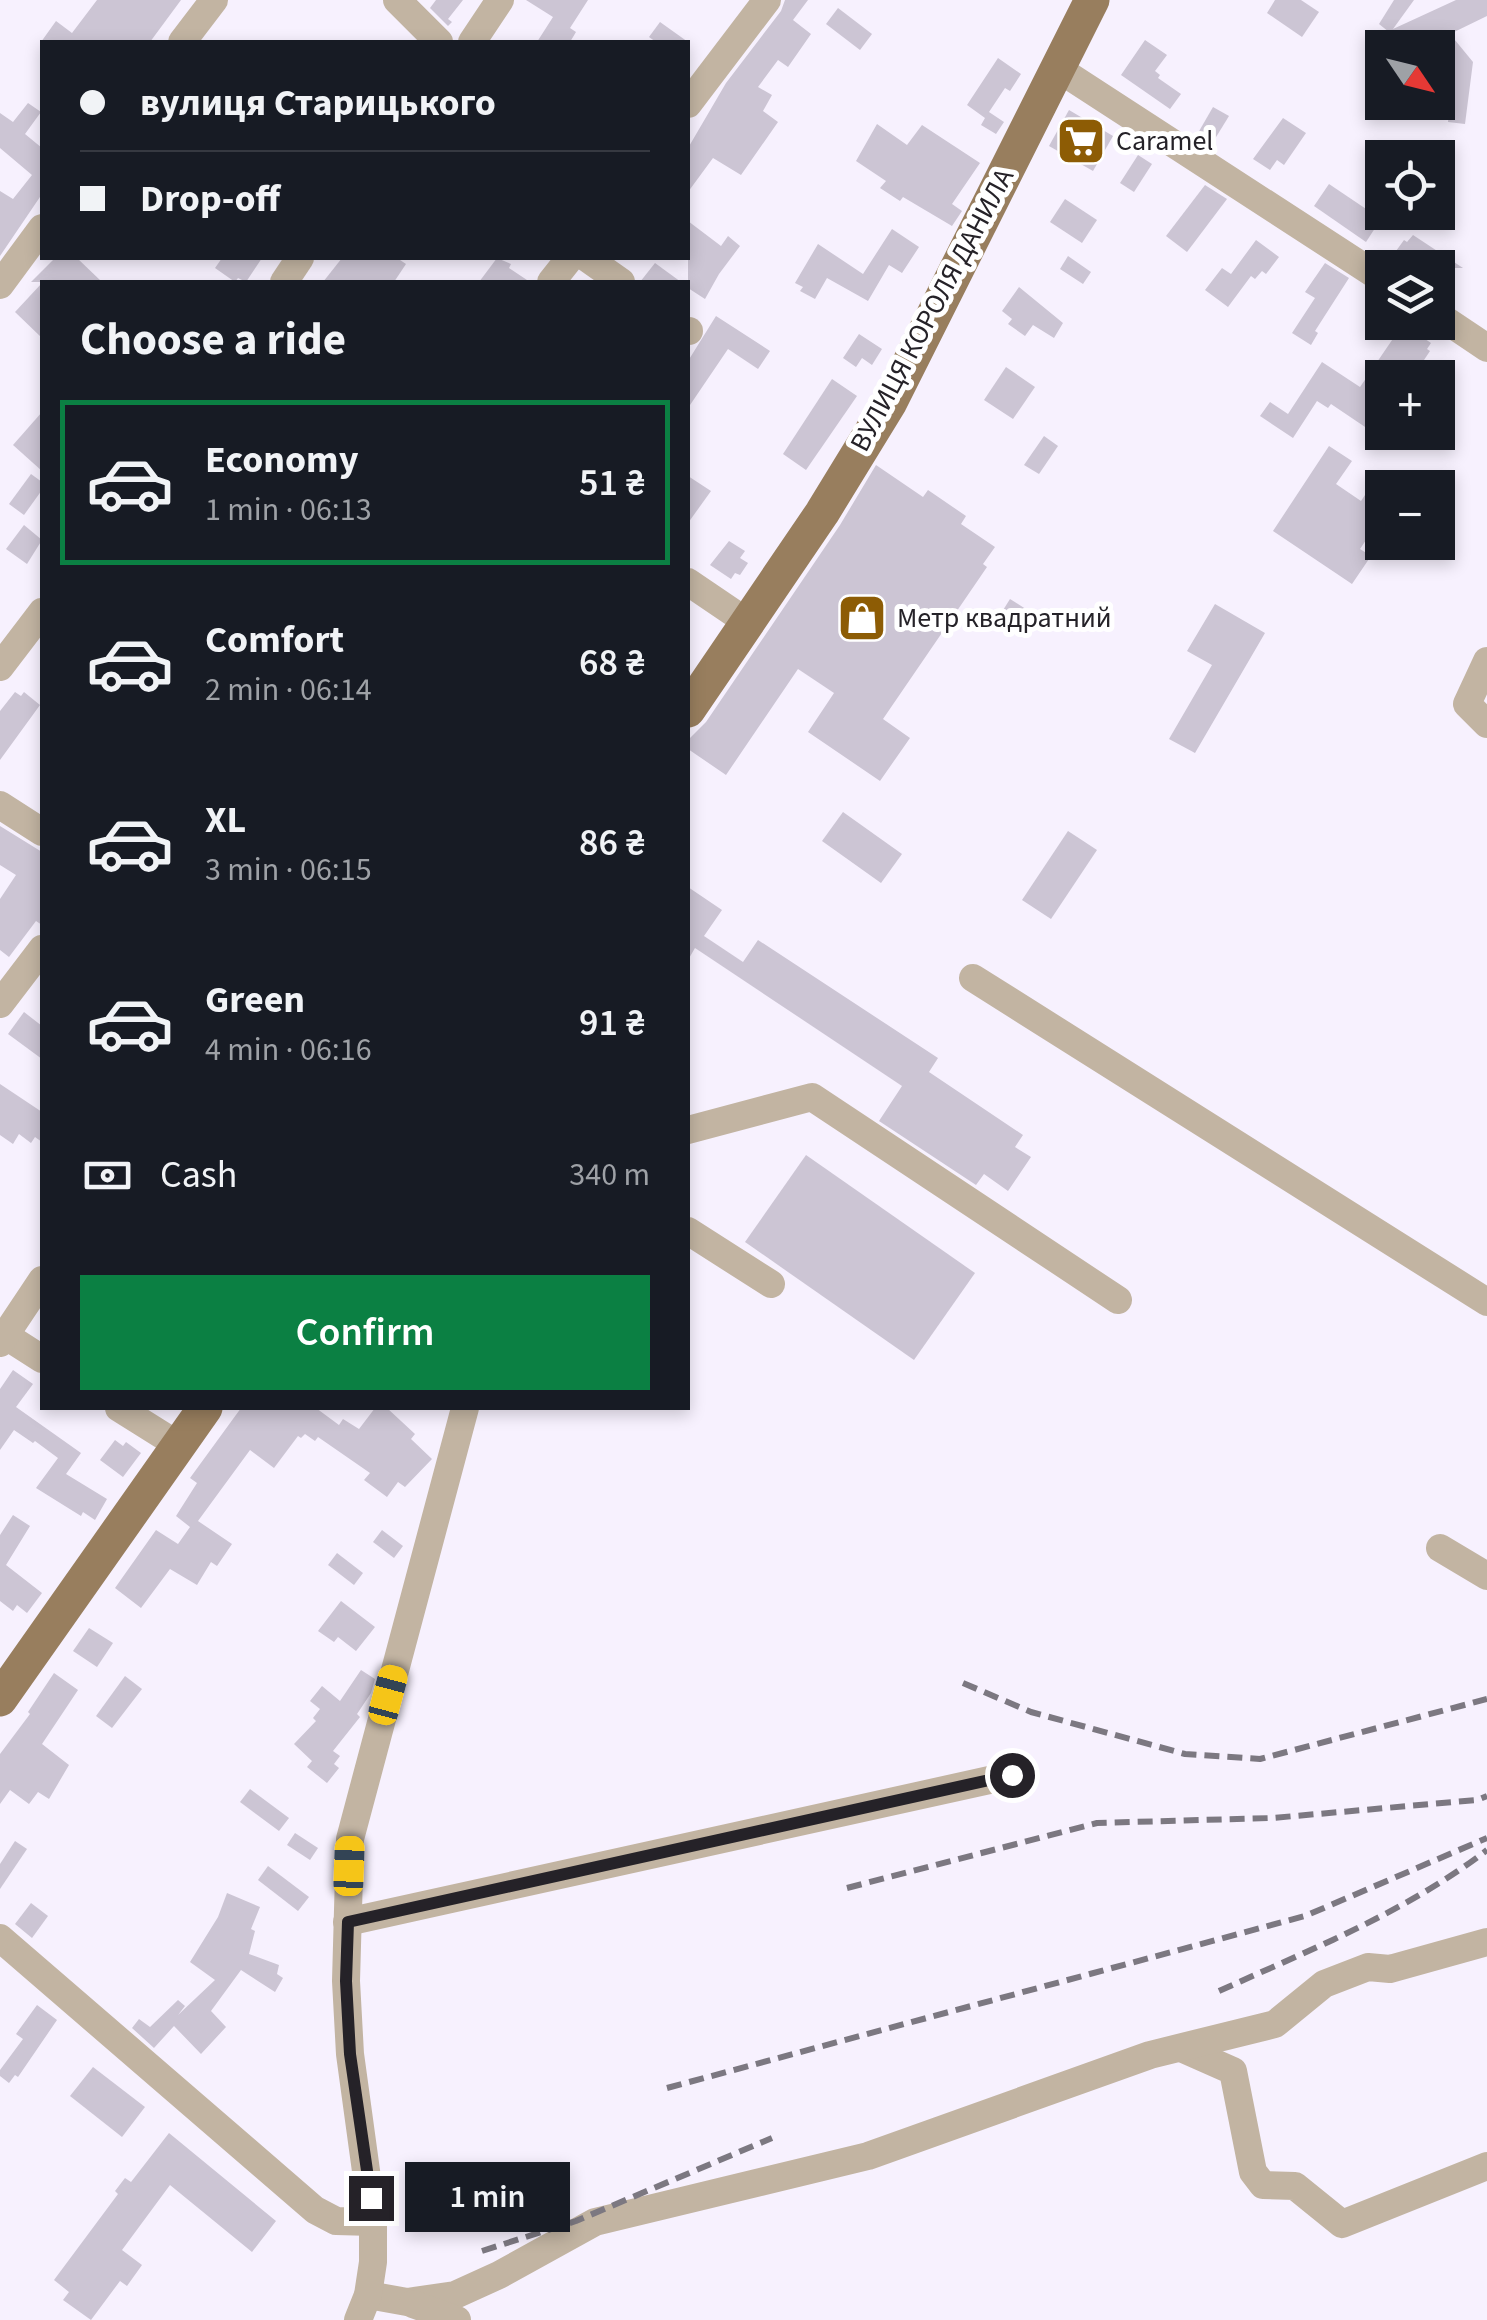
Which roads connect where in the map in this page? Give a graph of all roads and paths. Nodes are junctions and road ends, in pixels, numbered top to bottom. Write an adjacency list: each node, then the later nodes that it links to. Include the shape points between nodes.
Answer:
1 (214, 0): 6 (street)
2 (397, 0): 7 (street)
3 (500, 0): 8 (street)
4 (767, 0): 10 (street)
5 (1092, 0): 9 (main road, ВУЛИЦЯ КОРОЛЯ ДАНИЛА)
6 (184, 40)
7 (437, 40)
8 (473, 40)
9 (1057, 68): 14 (street); 22 (main road, ВУЛИЦЯ КОРОЛЯ ДАНИЛА, via 890,402)
10 (690, 101)
11 (40, 231): 17 (street)
12 (568, 260): 15 (street)
13 (590, 260): 16 (street)
14 (1365, 268)
15 (553, 280)
16 (618, 280)
17 (0, 284)
18 (1455, 326): 19 (street)
19 (1487, 348)
20 (690, 583): 22 (street)
21 (40, 615): 24 (street)
22 (747, 622): 25 (main road, ВУЛИЦЯ КОРОЛЯ ДАНИЛА)
23 (1487, 660): 26 (street, via 1468,704)
24 (0, 667)
25 (690, 707)
26 (1487, 724)
27 (0, 805): 28 (street)
28 (40, 831)
29 (40, 952): 31 (street)
30 (973, 978): 37 (street)
31 (0, 1004)
32 (690, 1129): 36 (street, via 812,1097)
33 (690, 1232): 35 (street)
34 (40, 1283): 38 (street)
35 (771, 1284)
36 (1118, 1300)
37 (1487, 1302)
38 (2, 1336): 39 (street)
39 (40, 1358)
40 (122, 1410): 43 (street)
41 (204, 1410): 43 (main road)
42 (464, 1410): 48 (street, via 350,1839)
43 (178, 1445): 46 (main road)
44 (1440, 1548): 45 (street)
45 (1487, 1576)
46 (0, 1699)
47 (1012, 1775): 48 (street)
48 (348, 1922): 53 (street, via 350,2054)
49 (0, 1938): 53 (street, via 315,2210 336,2221)
50 (1487, 1942): 51 (street, via 1390,1969 1368,1967 1324,1984 1275,2024)
51 (1181, 2048): 52 (street, via 1233,2070 1253,2172 1263,2185 1295,2186 1342,2224); 54 (street, via 868,2156 595,2222 455,2295)
52 (1487, 2166)
53 (373, 2222): 55 (street)
54 (407, 2302): 55 (street); 56 (street)
55 (363, 2307)
56 (457, 2320)

